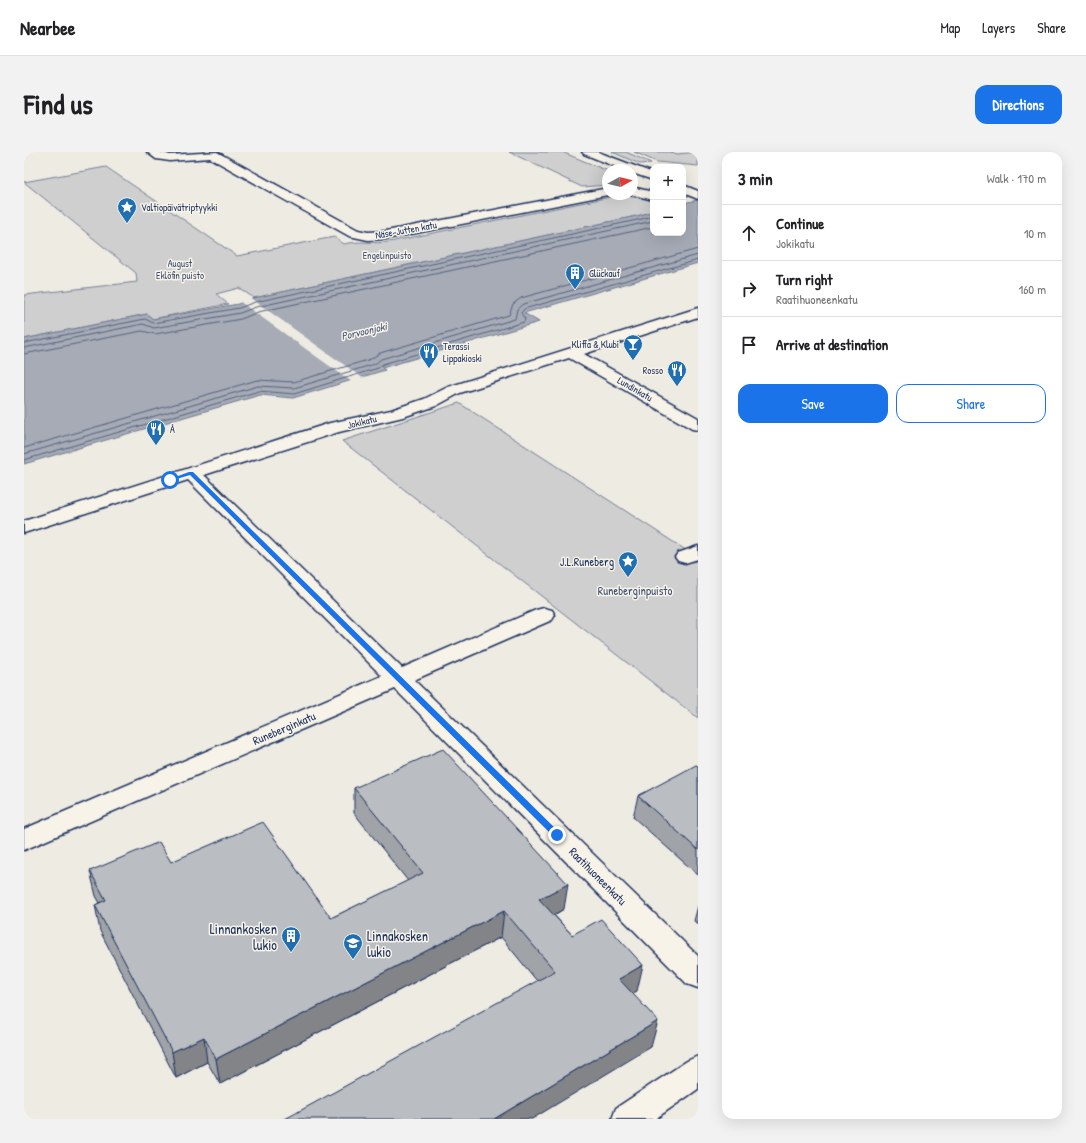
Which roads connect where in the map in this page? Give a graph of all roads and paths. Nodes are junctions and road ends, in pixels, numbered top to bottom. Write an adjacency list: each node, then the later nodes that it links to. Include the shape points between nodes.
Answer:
1 (153, 152): 2 (street, Näse-Jutten katu, via 170,158)
2 (210, 152): 7 (street, Näse-Jutten katu, via 354,234 368,236 386,235)
3 (588, 152): 4 (street)
4 (650, 176)
5 (686, 190): 9 (street)
6 (638, 192): 8 (street)
7 (602, 193)
8 (650, 195)
9 (698, 195)
10 (698, 312): 11 (street, Jokikatu)
11 (571, 353): 12 (street, Lundinkatu); 13 (street, Jokikatu, via 454,390 444,397 401,411 356,425 336,427)
12 (698, 425)
13 (191, 473): 14 (street, Jokikatu); 16 (street, Raatihuoneenkatu)
14 (24, 527)
15 (544, 615): 16 (street, Runeberginkatu)
16 (399, 678): 17 (street, Runeberginkatu); 18 (street, Raatihuoneenkatu)
17 (24, 840)
18 (698, 975)
19 (698, 1071): 20 (street)
20 (628, 1119)

